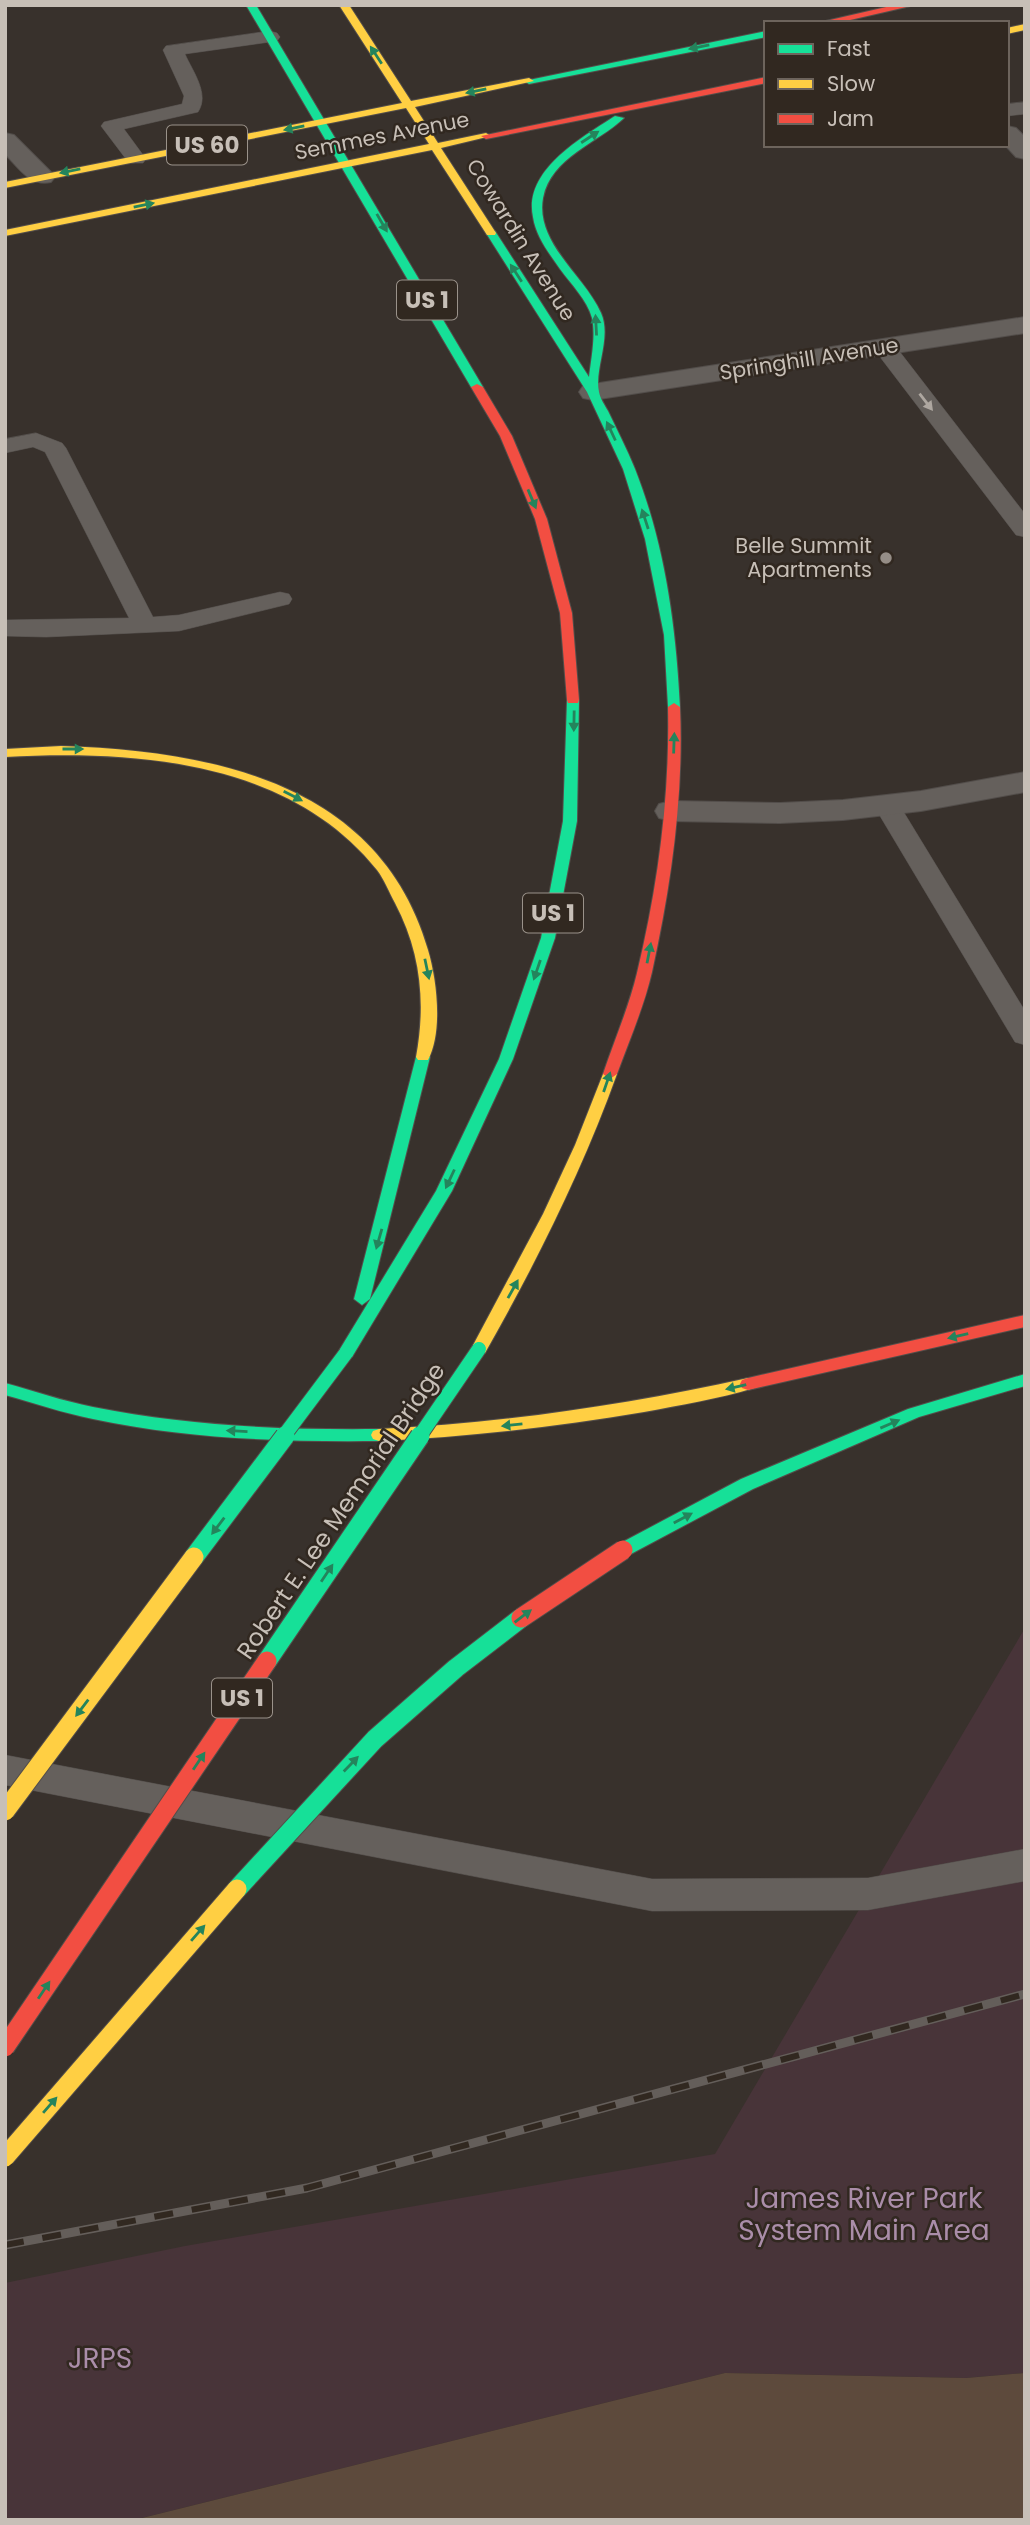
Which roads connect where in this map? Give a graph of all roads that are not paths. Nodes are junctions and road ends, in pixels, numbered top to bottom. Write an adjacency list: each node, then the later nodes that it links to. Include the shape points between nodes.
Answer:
1 (251, 5): 6 (main road, US 1)
2 (344, 5): 8 (main road, Cowardin Avenue / US 1, one-way to 2)
3 (910, 5): 4 (main road)
4 (832, 21)
5 (764, 34): 8 (main road, Semmes Avenue / US 60, one-way to 8)
6 (270, 37): 10 (main road, US 1); 15 (lane, via 173,50 194,96 191,108 111,126)
7 (764, 80): 9 (main road, Semmes Avenue / US 60)
8 (409, 104): 10 (main road, Semmes Avenue / US 60); 13 (main road, Cowardin Avenue / US 1)
9 (639, 106): 13 (main road, Semmes Avenue / US 60); 22 (main road, one-way to 9, via 597,317 542,234 536,206 543,180 555,164)
10 (322, 123): 15 (main road, Semmes Avenue / US 60, one-way to 15); 16 (main road, US 1)
11 (1009, 135): 14 (street)
12 (5, 140): 17 (street)
13 (437, 147): 16 (main road, Semmes Avenue / US 60); 22 (main road, Cowardin Avenue / US 1, one-way to 13)
14 (1025, 152)
15 (136, 159): 17 (main road, Semmes Avenue / US 60, one-way to 17)
16 (347, 164): 19 (main road, Semmes Avenue / US 60, one-way to 16); 34 (main road, US 1, one-way to 34, via 506,436 541,519 566,613 574,713 570,821 548,938 506,1059 444,1191)
17 (42, 177): 18 (main road, Semmes Avenue / US 60)
18 (5, 185)
19 (5, 233)
20 (1025, 325): 21 (street, Springhill Avenue)
21 (885, 348): 22 (street, Springhill Avenue); 24 (lane, one-way to 24)
22 (593, 393): 31 (main road, Cowardin Avenue / US 1, one-way to 22, via 675,737 670,635 651,539 629,469)
23 (5, 446): 27 (lane, via 36,440 54,449)
24 (1025, 530)
25 (280, 599): 27 (lane, via 179,623)
26 (9, 621): 27 (lane)
27 (145, 625)
28 (5, 753): 34 (main road, one-way to 34, via 72,748 136,751 190,759 237,773 287,793 360,839 384,865 402,896 428,969 431,999 396,1183)
29 (1025, 782): 30 (street)
30 (887, 806): 31 (street, via 815,812); 32 (lane)
31 (671, 811): 40 (main road, Robert E. Lee Memorial Bridge / US 1, one-way to 31, bridge, via 479,1349 537,1246 598,1106 645,975)
32 (1025, 1035)
33 (1025, 1321): 36 (main road, one-way to 36, via 671,1402 442,1433 329,1436 190,1428 101,1415)
34 (346, 1353): 38 (main road, US 1, one-way to 38, bridge)
35 (1025, 1380): 41 (main road, one-way to 35, bridge, via 215,1913 374,1739 539,1604 623,1550 747,1484 914,1413)
36 (5, 1389)
37 (5, 1770): 39 (lane, via 652,1895 868,1894)
38 (5, 1811)
39 (1025, 1865)
40 (5, 2047)
41 (5, 2157)

